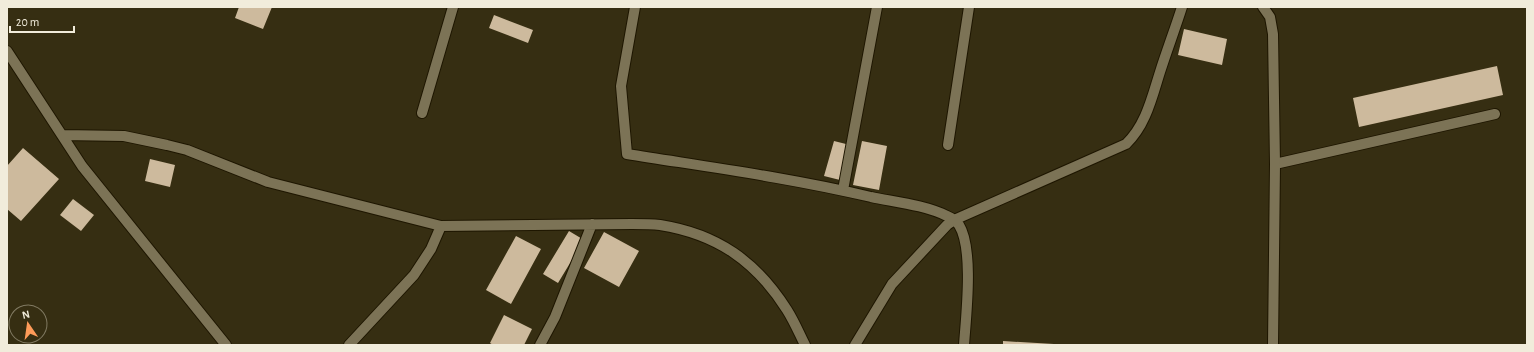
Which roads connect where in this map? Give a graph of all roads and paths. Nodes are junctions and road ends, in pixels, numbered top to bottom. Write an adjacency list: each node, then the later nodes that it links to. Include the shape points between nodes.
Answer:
1 (453, 7): 8 (street)
2 (635, 7): 13 (street, via 621,86 627,154)
3 (876, 7): 13 (street)
4 (969, 7): 11 (street)
5 (1182, 7): 14 (street, via 1152,98 1142,122 1126,144)
6 (1263, 7): 12 (street, via 1270,17 1273,34)
7 (7, 51): 10 (street)
8 (422, 113)
9 (1495, 114): 12 (street)
10 (62, 135): 16 (street, via 124,136 167,145 187,150 268,182); 17 (street, via 82,166)
11 (948, 145)
12 (1275, 164): 23 (street)
13 (843, 190): 14 (street, via 938,212)
14 (954, 220): 21 (street, via 937,234 892,284); 22 (street, via 963,234 967,248)
15 (592, 224): 16 (street); 19 (street, via 555,317); 20 (street, via 659,225 708,238 724,246 761,276 787,310)
16 (442, 226): 18 (street, via 414,275)
17 (226, 345)
18 (349, 345)
19 (540, 345)
20 (805, 345)
21 (855, 345)
22 (964, 345)
23 (1273, 345)

